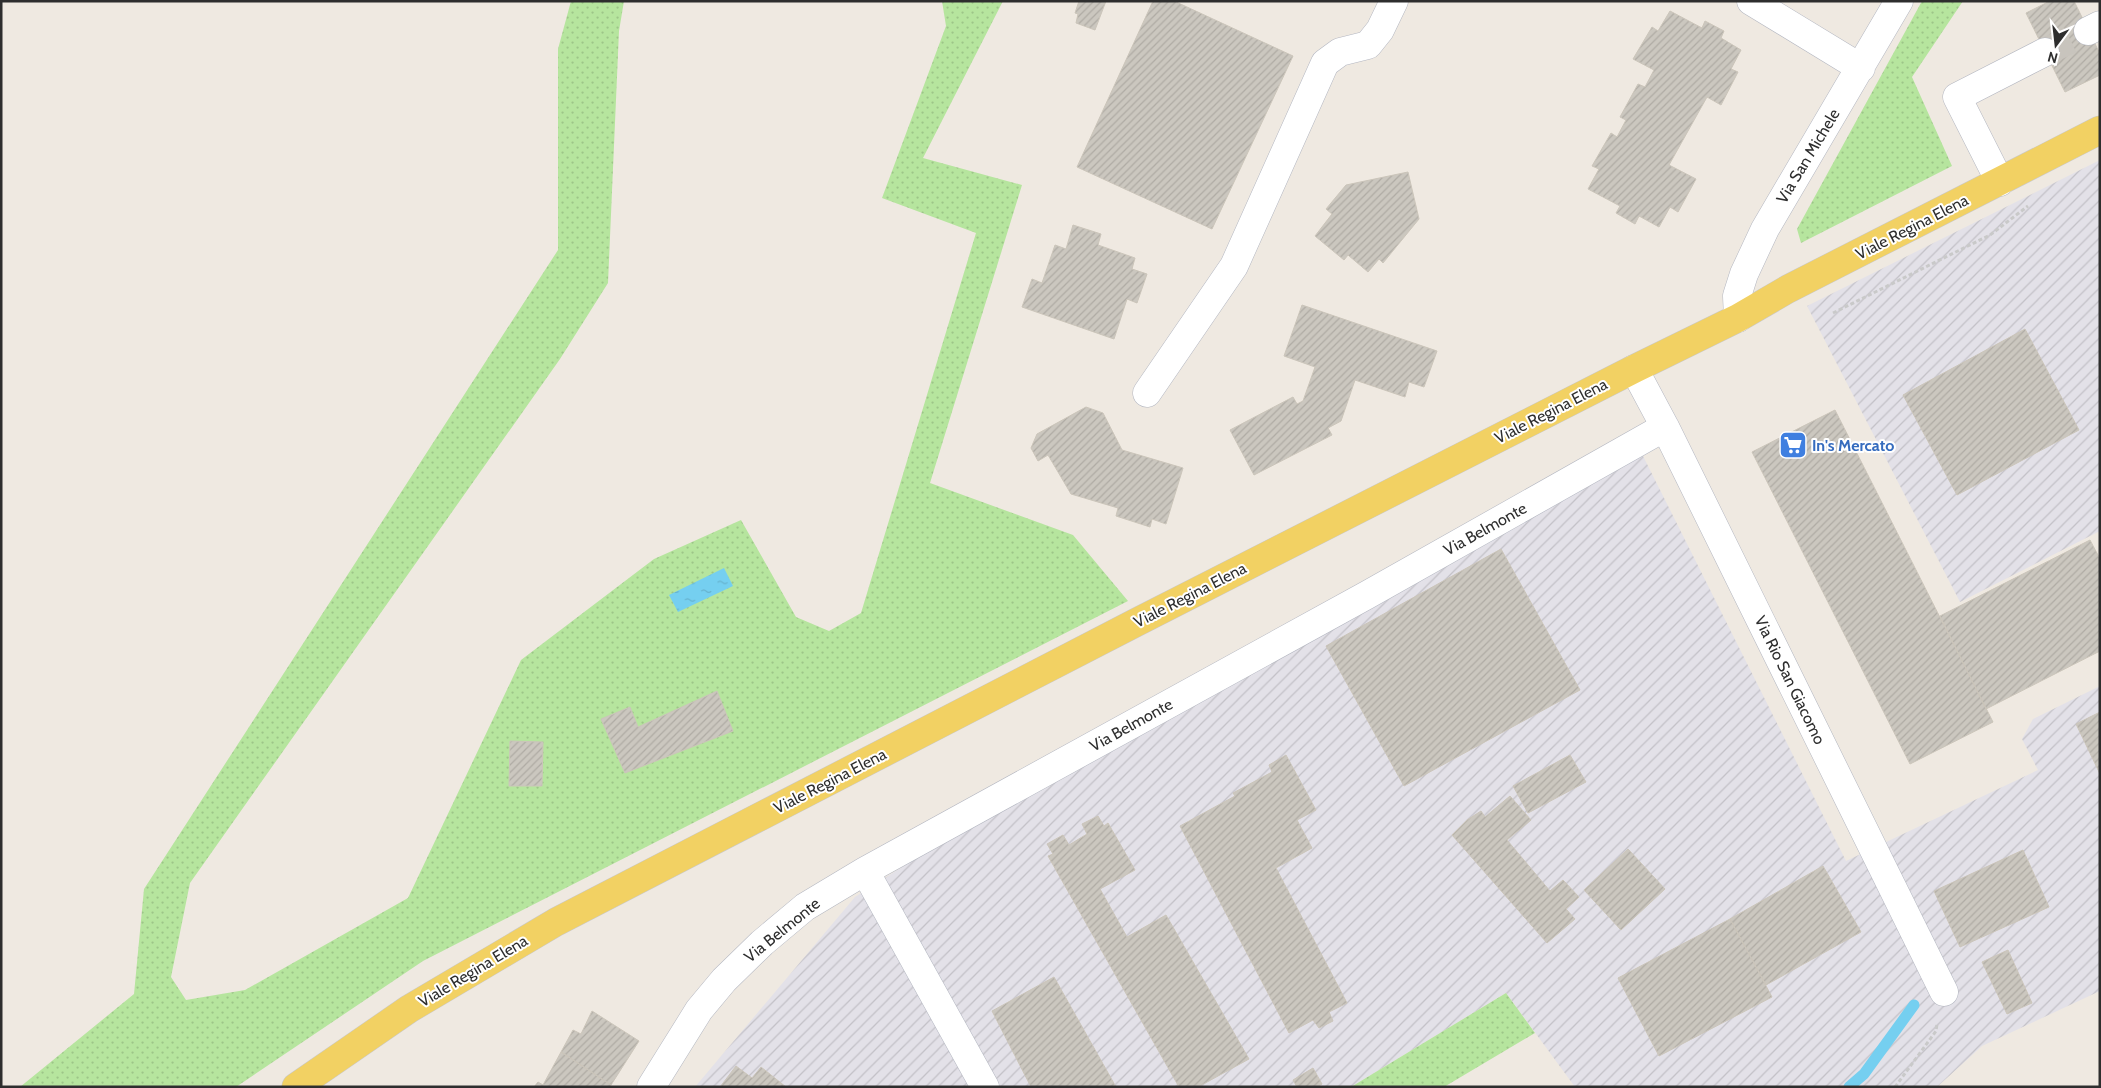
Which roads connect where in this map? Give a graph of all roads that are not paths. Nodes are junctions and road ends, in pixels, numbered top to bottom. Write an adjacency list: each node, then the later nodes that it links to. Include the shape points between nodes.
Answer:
1 (1394, 1): 10 (street, via 1380,30 1368,45 1340,52 1325,63 1234,266)
2 (1751, 1): 5 (street)
3 (1899, 1): 5 (street, Via San Michele)
4 (2045, 52): 7 (street, via 1957,97)
5 (1861, 68): 8 (street, Via San Michele, via 1765,229 1737,296)
6 (2100, 130): 7 (main road, Viale Regina Elena)
7 (2000, 182): 8 (main road, Viale Regina Elena, via 1788,289)
8 (1738, 318): 9 (main road, Viale Regina Elena)
9 (1634, 369): 11 (street, Via Rio San Giacomo); 14 (main road, Viale Regina Elena, via 556,922 409,1009)
10 (1147, 393)
11 (1665, 427): 12 (street, Via Belmonte); 13 (street, Via Rio San Giacomo)
12 (865, 871): 15 (street, Via Belmonte, via 805,907 724,980 698,1010); 16 (street)
13 (1944, 992)
14 (296, 1087)
15 (651, 1087)
16 (985, 1087)

